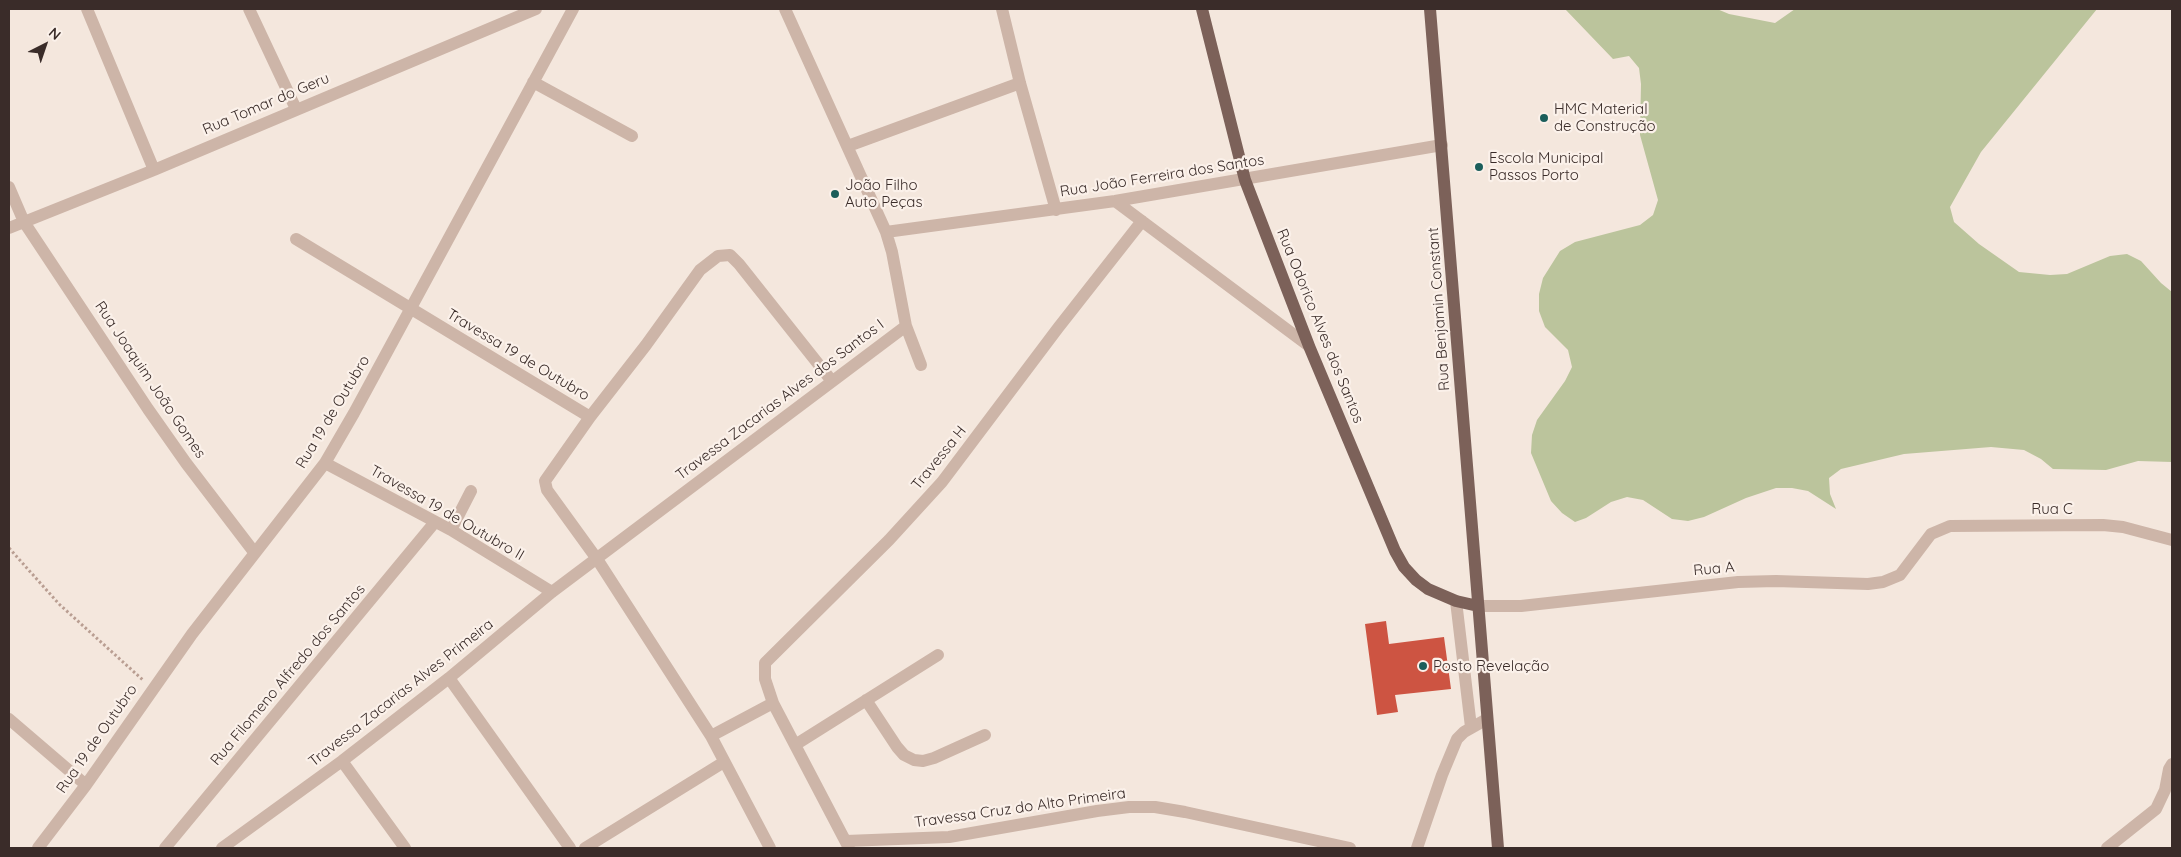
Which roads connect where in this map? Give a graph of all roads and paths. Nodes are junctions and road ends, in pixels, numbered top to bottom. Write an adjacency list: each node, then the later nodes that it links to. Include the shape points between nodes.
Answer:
1 (87, 9): 15 (street)
2 (248, 9): 11 (street)
3 (536, 9): 11 (street, Rua Tomar do Geru)
4 (573, 9): 9 (street, Rua 19 de Outubro)
5 (785, 9): 14 (street, Travessa Zacarias Alves dos Santos I)
6 (1002, 9): 10 (street)
7 (1202, 9): 16 (main road, Rua Odorico Alves dos Santos)
8 (1430, 9): 13 (main road, Rua Benjamin Constant)
9 (533, 82): 12 (street); 25 (street, Rua 19 de Outubro)
10 (1020, 83): 14 (street); 19 (street)
11 (296, 109): 15 (street, Rua Tomar do Geru)
12 (632, 136)
13 (1442, 145): 16 (street, Rua João Ferreira dos Santos); 42 (main road, Rua Benjamin Constant)
14 (848, 146): 23 (street, Travessa Zacarias Alves dos Santos I)
15 (154, 170): 21 (street, Rua Tomar do Geru)
16 (1245, 180): 18 (street, Rua João Ferreira dos Santos); 27 (main road, Rua Odorico Alves dos Santos)
17 (9, 187): 21 (street, Rua Joaquim João Gomes)
18 (1115, 201): 19 (street, Rua João Ferreira dos Santos); 20 (street)
19 (1056, 210): 23 (street, Rua João Ferreira dos Santos)
20 (1142, 221): 27 (street); 47 (street, Travessa H, via 942,482 889,540 770,657 764,670)
21 (24, 222): 22 (street, Rua Tomar do Geru); 38 (street, Rua Joaquim João Gomes, via 153,417)
22 (9, 228)
23 (886, 232): 26 (street, Travessa Zacarias Alves dos Santos I)
24 (296, 239): 25 (street, Travessa 19 de Outubro)
25 (411, 309): 30 (street, Travessa 19 de Outubro); 31 (street, Rua 19 de Outubro)
26 (906, 326): 28 (street); 29 (street, Travessa Zacarias Alves dos Santos I)
27 (1309, 346): 41 (main road, Rua Odorico Alves dos Santos, via 1404,567 1428,589)
28 (921, 365)
29 (831, 380): 30 (street, via 739,264 730,255 718,256 700,270); 39 (street, Travessa Zacarias Alves dos Santos I)
30 (590, 417): 39 (street, Travessa 19 de Outubro, via 547,476 545,486)
31 (325, 463): 33 (street, Travessa 19 de Outubro II); 38 (street, Rua 19 de Outubro)
32 (471, 490): 34 (street)
33 (436, 522): 34 (street, Travessa 19 de Outubro II); 61 (street, Rua Filomeno Alfredo dos Santos)
34 (450, 530): 40 (street, Travessa 19 de Outubro II)
35 (1931, 534): 36 (street, Rua C, via 1950,526 2103,525); 42 (street, Rua A, via 1900,575 1883,582 1738,582 1521,606)
36 (2172, 540)
37 (9, 548): 45 (path, via 59,604)
38 (254, 552): 45 (street, Rua 19 de Outubro)
39 (597, 559): 40 (street, Travessa Zacarias Alves Primeira); 52 (street, Travessa 19 de Outubro)
40 (552, 592): 44 (street, Travessa Zacarias Alves Primeira)
41 (1456, 601): 42 (main road, Rua Odorico Alves dos Santos); 50 (street)
42 (1478, 606): 49 (main road, Rua Benjamin Constant)
43 (938, 655): 46 (street)
44 (449, 678): 54 (street, Travessa Zacarias Alves Primeira); 64 (street)
45 (152, 689): 57 (street, Rua 19 de Outubro)
46 (866, 700): 51 (street, via 897,747 914,760 934,758); 53 (street)
47 (773, 703): 52 (street); 53 (street, Travessa Cruz do Alto Primeira)
48 (9, 719): 57 (street)
49 (1487, 719): 50 (street); 69 (main road, Rua Benjamin Constant)
50 (1471, 728): 68 (street, via 1457,740 1450,752)
51 (985, 735)
52 (711, 736): 55 (street, Travessa 19 de Outubro)
53 (796, 744): 59 (street, Travessa Cruz do Alto Primeira)
54 (342, 761): 58 (street, Travessa Zacarias Alves Primeira); 63 (street)
55 (724, 762): 65 (street); 66 (street, Travessa 19 de Outubro)
56 (2172, 764): 70 (street, via 2156,809)
57 (86, 786): 60 (street, Rua 19 de Outubro)
58 (237, 844): 62 (street, Travessa Zacarias Alves Primeira)
59 (847, 845): 67 (street, Travessa Cruz do Alto Primeira, via 949,837 1129,807 1185,812)
60 (38, 848)
61 (165, 848)
62 (222, 848)
63 (405, 848)
64 (570, 848)
65 (585, 848)
66 (770, 848)
67 (1350, 848)
68 (1417, 848)
69 (1498, 848)
70 (2107, 848)

